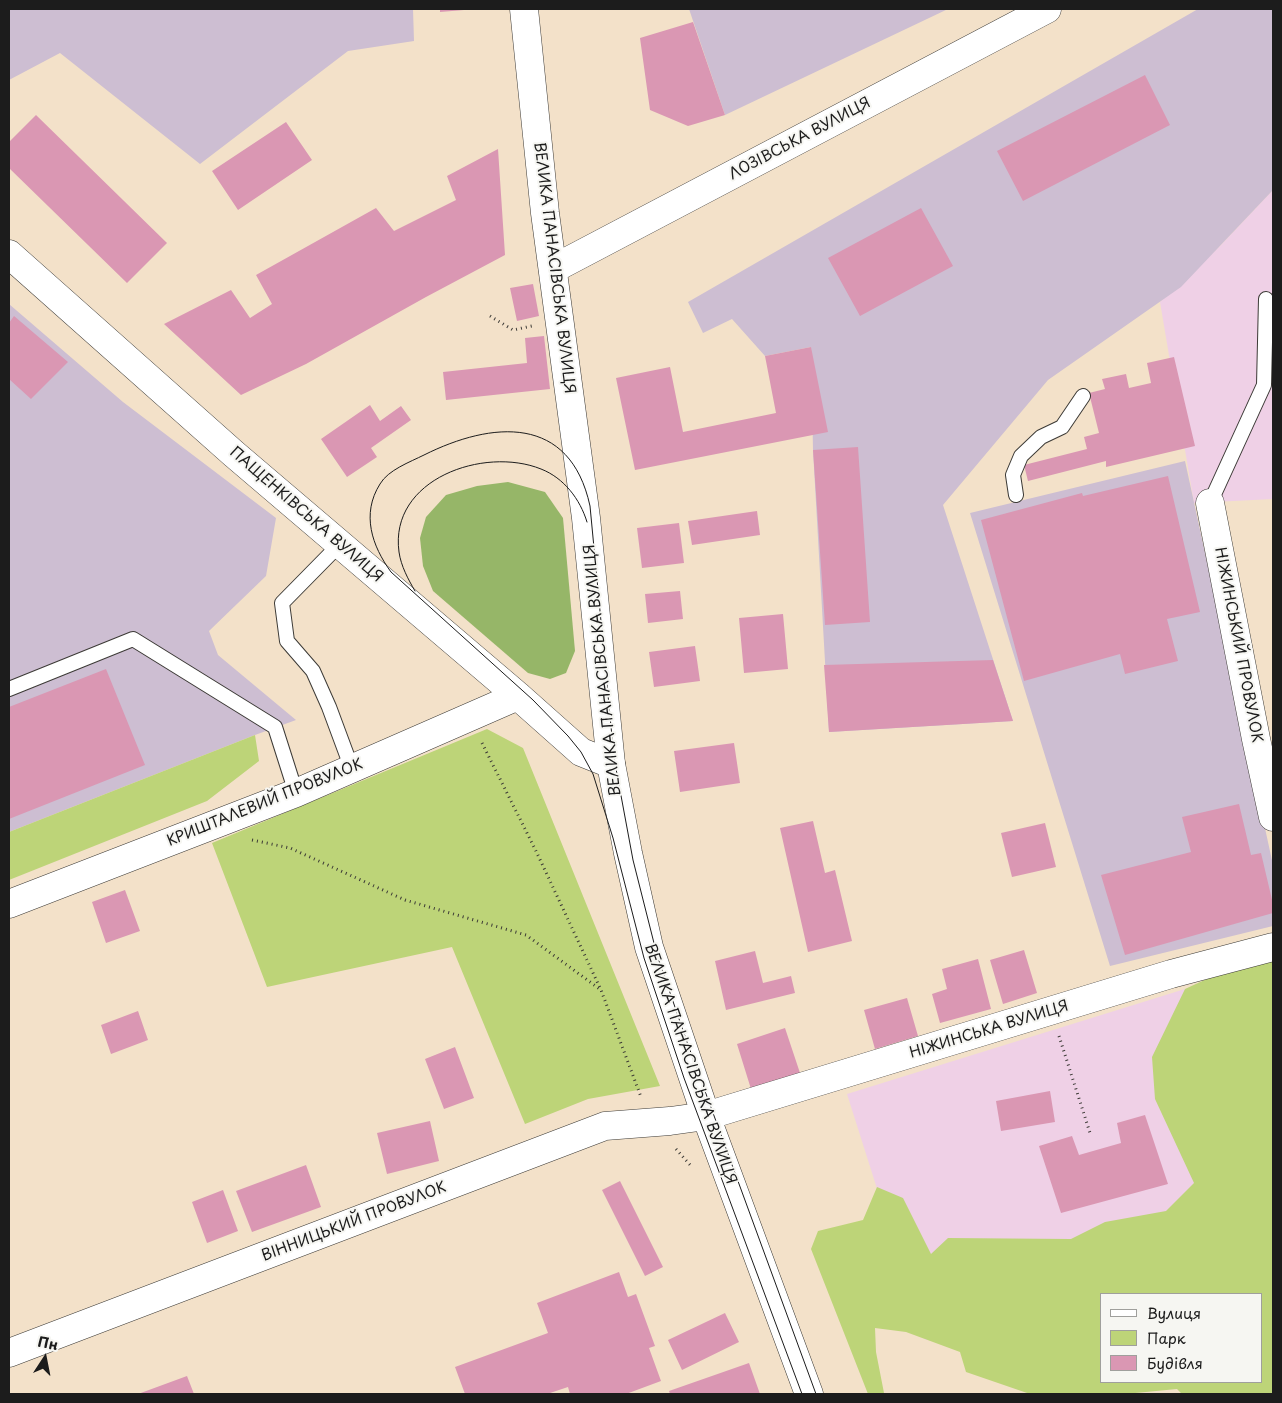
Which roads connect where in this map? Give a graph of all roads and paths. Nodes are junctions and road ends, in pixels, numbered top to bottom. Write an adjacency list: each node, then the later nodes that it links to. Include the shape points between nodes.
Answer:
1 (524, 9): 4 (street, ВЕЛИКА ПАНАСІВСЬКА ВУЛИЦЯ)
2 (1047, 9): 4 (street, ЛОЗІВСЬКА ВУЛИЦЯ)
3 (9, 254): 11 (street, ПАЩЕНКІВСЬКА ВУЛИЦЯ)
4 (553, 269): 16 (street, ВЕЛИКА ПАНАСІВСЬКА ВУЛИЦЯ, via 586,518)
5 (1266, 299): 10 (lane, via 1264,385)
6 (490, 316): 7 (path, via 513,330)
7 (540, 325)
8 (1083, 396): 9 (lane, via 1062,428 1041,437 1022,456 1013,475)
9 (1016, 495)
10 (1210, 503): 15 (street, НІЖИНСЬКИЙ ПРОВУЛОК)
11 (340, 544): 13 (street, ПАЩЕНКІВСЬКА ВУЛИЦЯ); 17 (lane, via 282,602 287,641 313,671)
12 (9, 689): 18 (lane, via 132,639 276,727)
13 (518, 696): 14 (street, КРИШТАЛЕВИЙ ПРОВУЛОК); 16 (street, ПАЩЕНКІВСЬКА ВУЛИЦЯ, via 581,752)
14 (470, 717): 17 (street, КРИШТАЛЕВИЙ ПРОВУЛОК); 23 (path)
15 (1264, 737): 19 (street, НІЖИНСЬКИЙ ПРОВУЛОК)
16 (611, 764): 25 (street, ВЕЛИКА ПАНАСІВСЬКА ВУЛИЦЯ, via 649,947)
17 (352, 769): 18 (street, КРИШТАЛЕВИЙ ПРОВУЛОК)
18 (296, 793): 21 (street, КРИШТАЛЕВИЙ ПРОВУЛОК)
19 (1273, 817)
20 (246, 839): 23 (path, via 290,848 405,900 526,935)
21 (9, 904)
22 (1273, 946): 24 (street, НІЖИНСЬКА ВУЛИЦЯ)
23 (601, 990): 26 (path)
24 (1051, 1011): 25 (street, НІЖИНСЬКА ВУЛИЦЯ); 27 (path)
25 (706, 1116): 26 (street, ВІННИЦЬКИЙ ПРОВУЛОК); 30 (street, ВЕЛИКА ПАНАСІВСЬКА ВУЛИЦЯ)
26 (652, 1123): 28 (path); 29 (street, ВІННИЦЬКИЙ ПРОВУЛОК, via 605,1126)
27 (1092, 1136)
28 (692, 1167)
29 (9, 1353)
30 (809, 1394)

